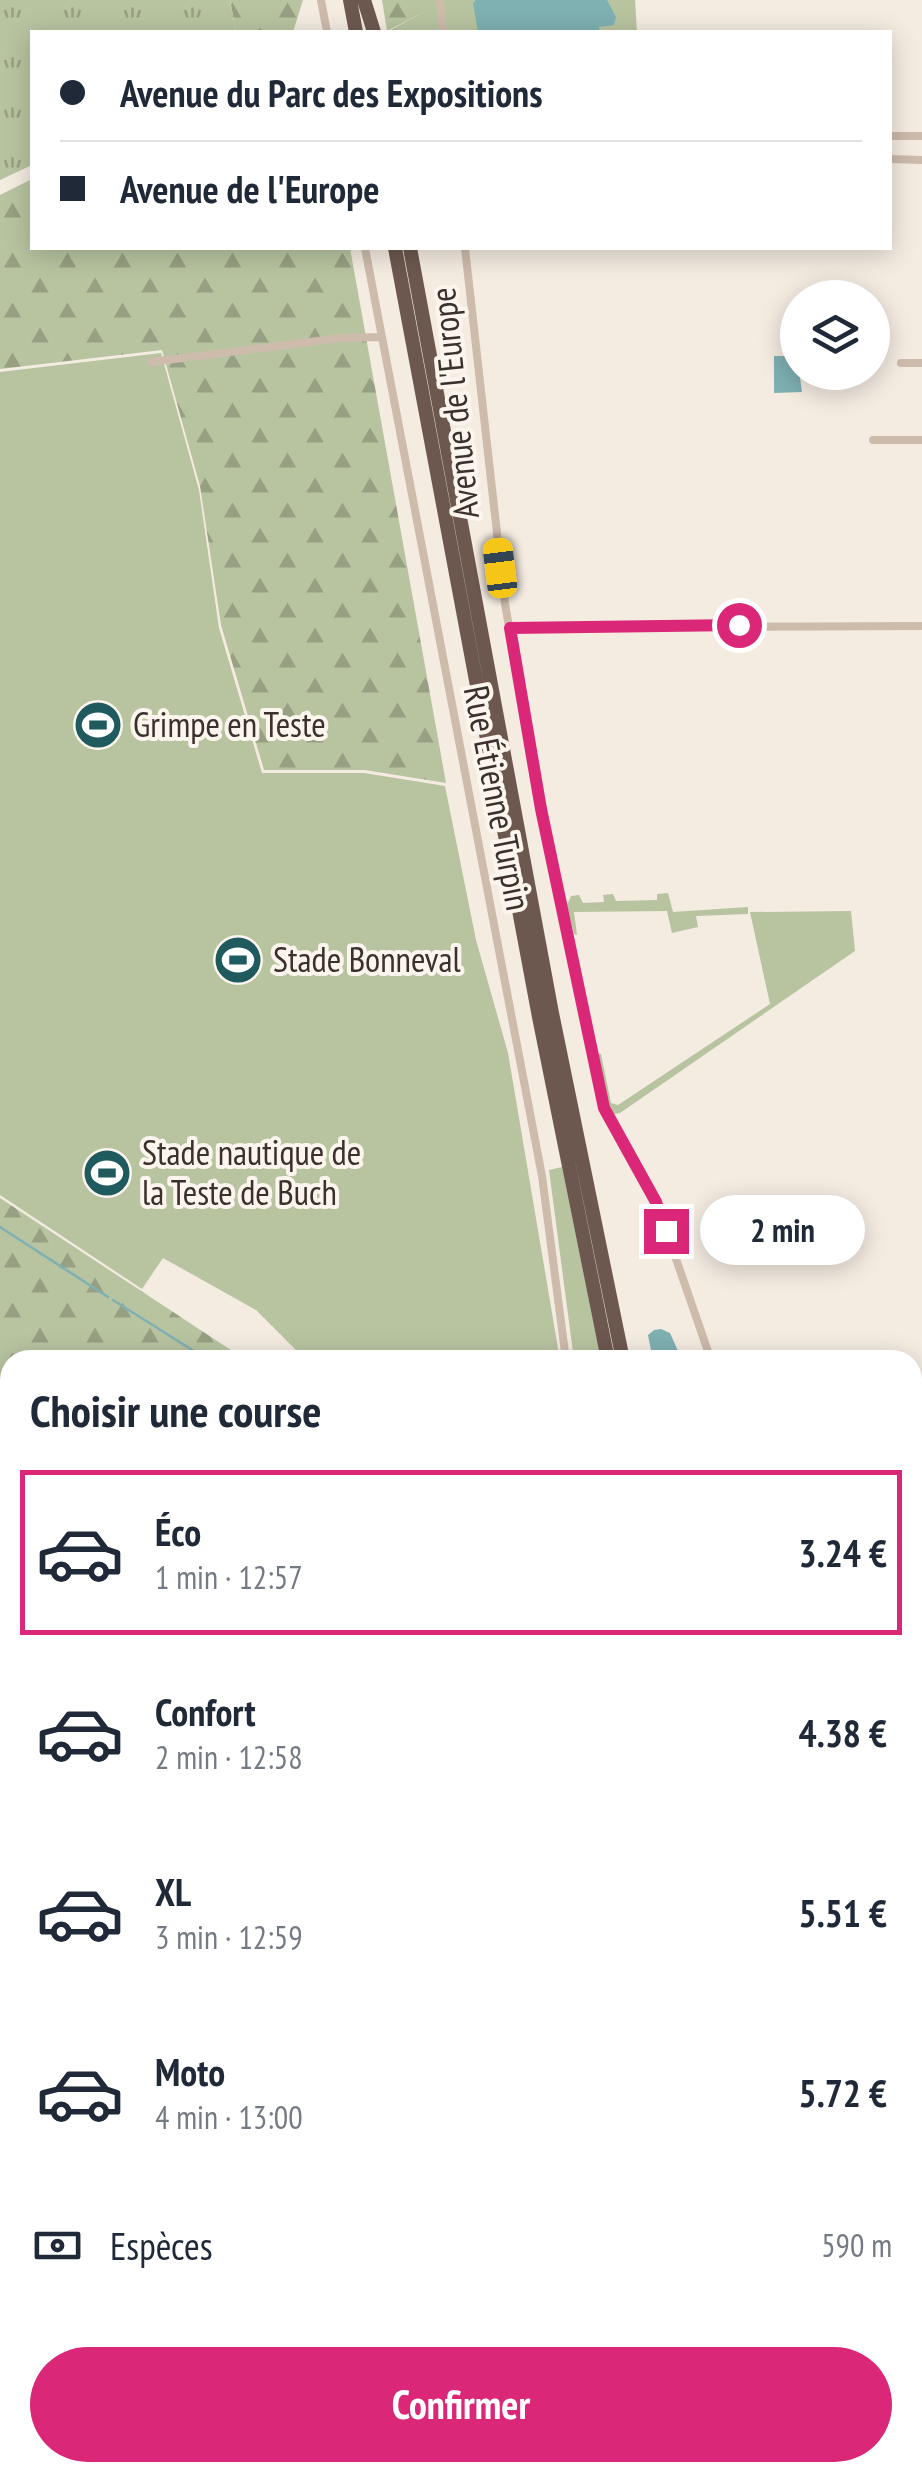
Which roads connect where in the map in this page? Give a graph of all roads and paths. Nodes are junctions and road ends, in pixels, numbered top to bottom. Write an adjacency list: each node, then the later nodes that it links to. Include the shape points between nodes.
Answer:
1 (322, 0): 5 (street)
2 (350, 0): 6 (highway)
3 (364, 0): 7 (highway)
4 (440, 0): 8 (street)
5 (327, 30)
6 (356, 30)
7 (372, 30)
8 (443, 30)
9 (892, 136): 10 (street)
10 (922, 136)
11 (892, 160): 12 (street)
12 (922, 160)
13 (365, 250): 17 (street, Rue Étienne Turpin)
14 (396, 250): 27 (highway)
15 (465, 250): 24 (street, Avenue de l'Europe)
16 (411, 251): 25 (highway)
17 (382, 337): 18 (street); 26 (street, Rue Étienne Turpin, via 542,1176)
18 (151, 362)
19 (901, 363): 20 (street)
20 (922, 364)
21 (873, 440): 22 (street)
22 (922, 440)
23 (922, 626): 24 (street)
24 (510, 628): 30 (street, Avenue de l'Europe, via 604,1108 656,1202)
25 (582, 1162): 28 (highway); 29 (highway)
26 (565, 1350)
27 (606, 1350)
28 (621, 1350)
29 (629, 1350)
30 (708, 1350)

